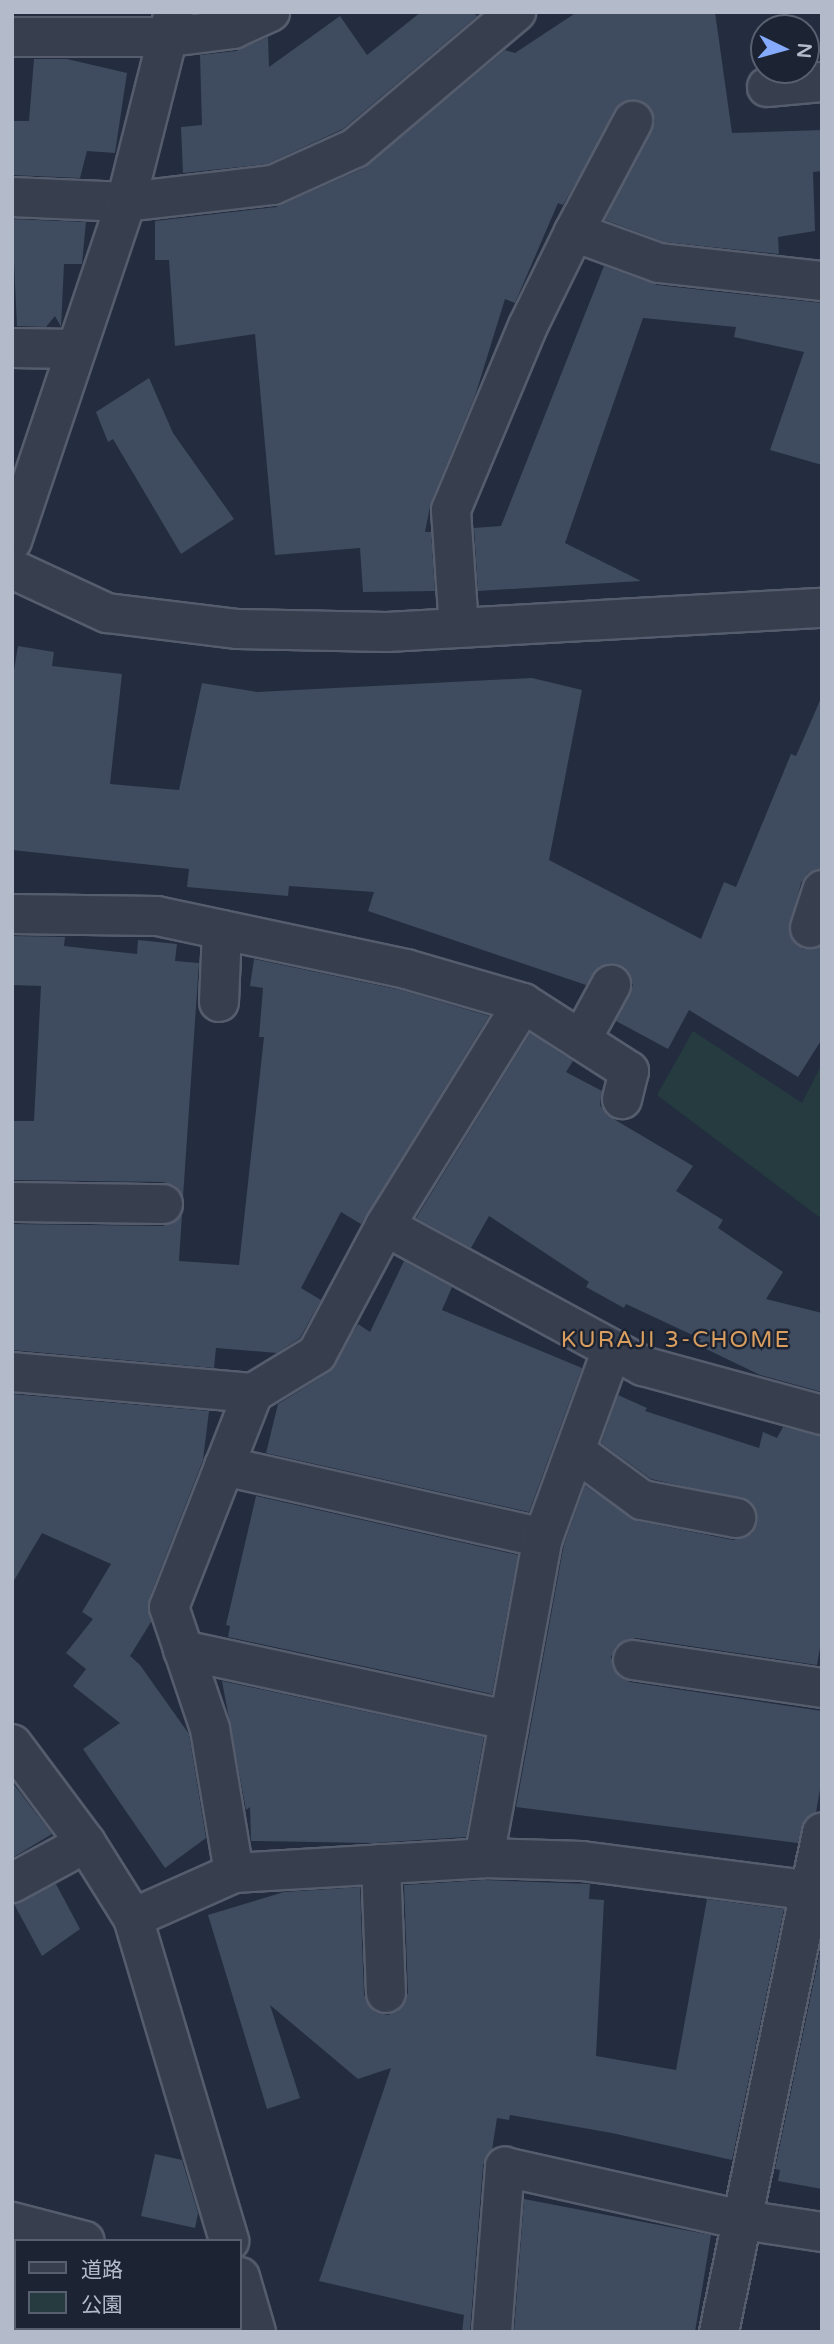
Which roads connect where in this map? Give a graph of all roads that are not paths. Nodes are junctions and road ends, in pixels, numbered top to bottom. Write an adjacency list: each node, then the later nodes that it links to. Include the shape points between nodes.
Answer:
1 (270, 12): 3 (street, via 233,29)
2 (516, 12): 9 (street, via 355,148 274,185)
3 (172, 25): 4 (street); 9 (street)
4 (12, 37)
5 (822, 82): 6 (street)
6 (767, 87)
7 (633, 121): 10 (street)
8 (12, 197): 9 (street)
9 (126, 202): 13 (street)
10 (575, 232): 11 (street, via 659,263); 17 (street, via 528,326 451,510)
11 (822, 281)
12 (12, 348): 13 (street)
13 (76, 349): 14 (street)
14 (12, 541)
15 (12, 569): 17 (street, via 107,613 238,629 387,632)
16 (822, 608): 17 (street)
17 (459, 628)
18 (822, 890): 20 (street)
19 (12, 914): 21 (street, via 157,916)
20 (810, 928)
21 (222, 930): 23 (street); 24 (street, via 406,969)
22 (611, 985): 25 (street)
23 (219, 1002)
24 (523, 1003): 25 (street); 29 (street)
25 (581, 1040): 26 (street, via 629,1070)
26 (622, 1099)
27 (12, 1202): 28 (street)
28 (163, 1204)
29 (385, 1226): 30 (street); 32 (street, via 317,1354)
30 (612, 1349): 33 (street, via 643,1366); 34 (street)
31 (12, 1373): 32 (street)
32 (253, 1393): 35 (street)
33 (822, 1415)
34 (575, 1451): 36 (street, via 642,1500); 37 (street)
35 (224, 1466): 37 (street); 38 (street, via 169,1607)
36 (736, 1518)
37 (543, 1538): 41 (street)
38 (183, 1650): 41 (street); 47 (street, via 210,1729)
39 (633, 1660): 40 (street)
40 (822, 1688)
41 (508, 1720): 45 (street)
42 (12, 1744): 44 (street)
43 (822, 1833): 49 (street)
44 (86, 1843): 48 (street); 50 (street)
45 (484, 1858): 46 (street); 49 (street, via 582,1861)
46 (381, 1864): 47 (street); 51 (street)
47 (234, 1873): 50 (street)
48 (12, 1883)
49 (815, 1890): 52 (street)
50 (133, 1918): 56 (street)
51 (386, 1993)
52 (743, 2220): 54 (street); 59 (street, via 505,2167); 60 (street)
53 (12, 2222): 55 (street)
54 (822, 2232)
55 (77, 2239)
56 (228, 2239)
57 (242, 2285): 58 (street)
58 (256, 2332)
59 (492, 2332)
60 (719, 2332)

